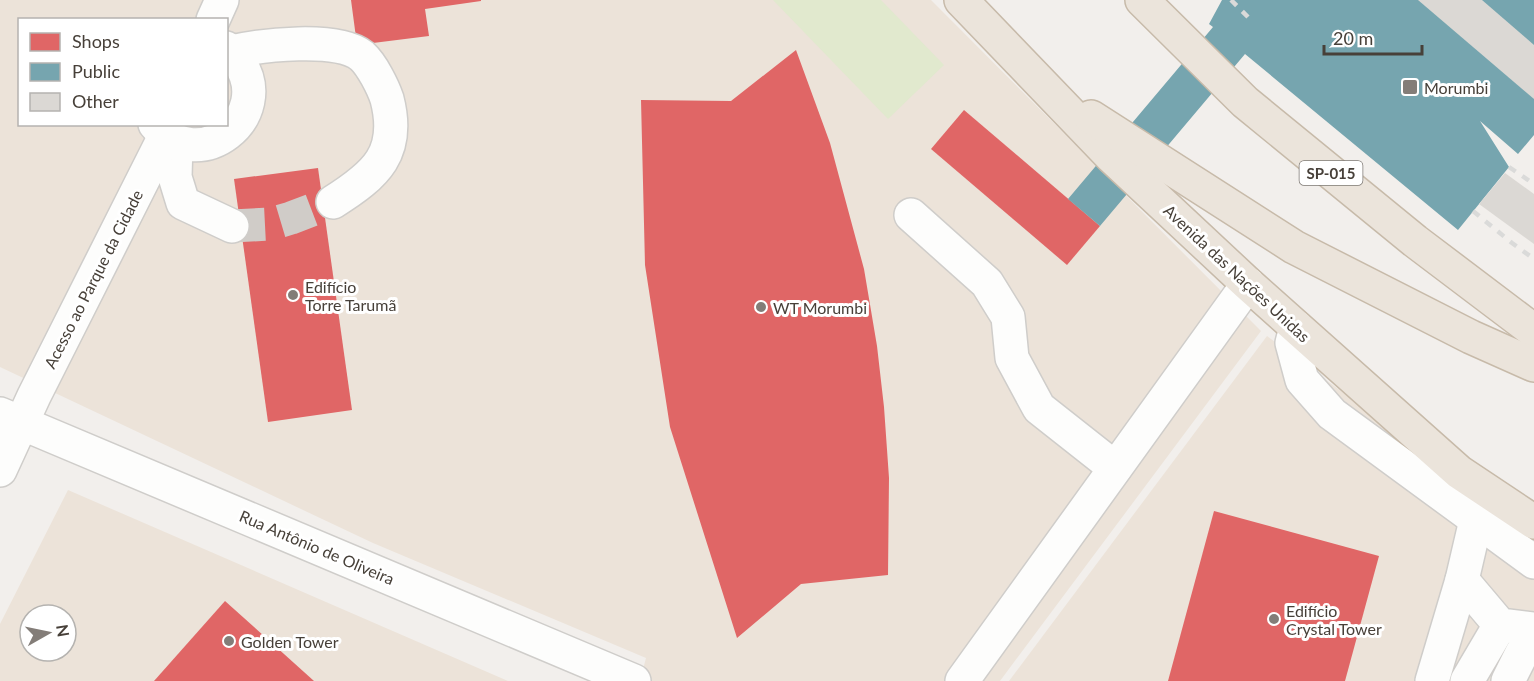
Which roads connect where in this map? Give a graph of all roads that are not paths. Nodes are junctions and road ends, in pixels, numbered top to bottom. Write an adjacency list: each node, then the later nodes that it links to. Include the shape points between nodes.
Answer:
1 (222, 0): 4 (street)
2 (961, 0): 6 (highway, Avenida das Nações Unidas)
3 (1142, 0): 13 (highway, SP-015, via 1245,102 1414,241)
4 (214, 18)
5 (229, 50): 7 (street, via 246,72 249,97 241,121 224,138 201,146); 8 (street, via 267,45 338,46 362,56 383,86 392,120 388,152 371,175)
6 (1046, 88): 11 (highway, Avenida das Nações Unidas, via 1112,157); 14 (highway, via 1294,248)
7 (165, 134): 10 (street, via 183,203); 15 (street, Acesso ao Parque da Cidade)
8 (333, 202)
9 (910, 216): 16 (street, via 987,283 1008,318 1012,358 1039,408)
10 (232, 226)
11 (1248, 284): 12 (highway, Avenida das Nações Unidas); 16 (street)
12 (1296, 327): 18 (street, via 1292,343 1302,380 1332,414); 19 (highway, Avenida das Nações Unidas, via 1460,472)
13 (1534, 331)
14 (1534, 365)
15 (11, 418): 17 (street, Acesso ao Parque da Cidade); 25 (street, Rua Antônio de Oliveira)
16 (1115, 468): 26 (street)
17 (0, 470)
18 (1476, 520): 20 (street); 21 (street)
19 (1534, 522)
20 (1534, 562)
21 (1462, 580): 22 (street); 27 (street)
22 (1500, 625): 23 (street); 28 (street)
23 (1534, 629)
24 (1534, 640): 29 (street, via 1522,653)
25 (634, 681)
26 (962, 681)
27 (1432, 681)
28 (1467, 681)
29 (1508, 681)

